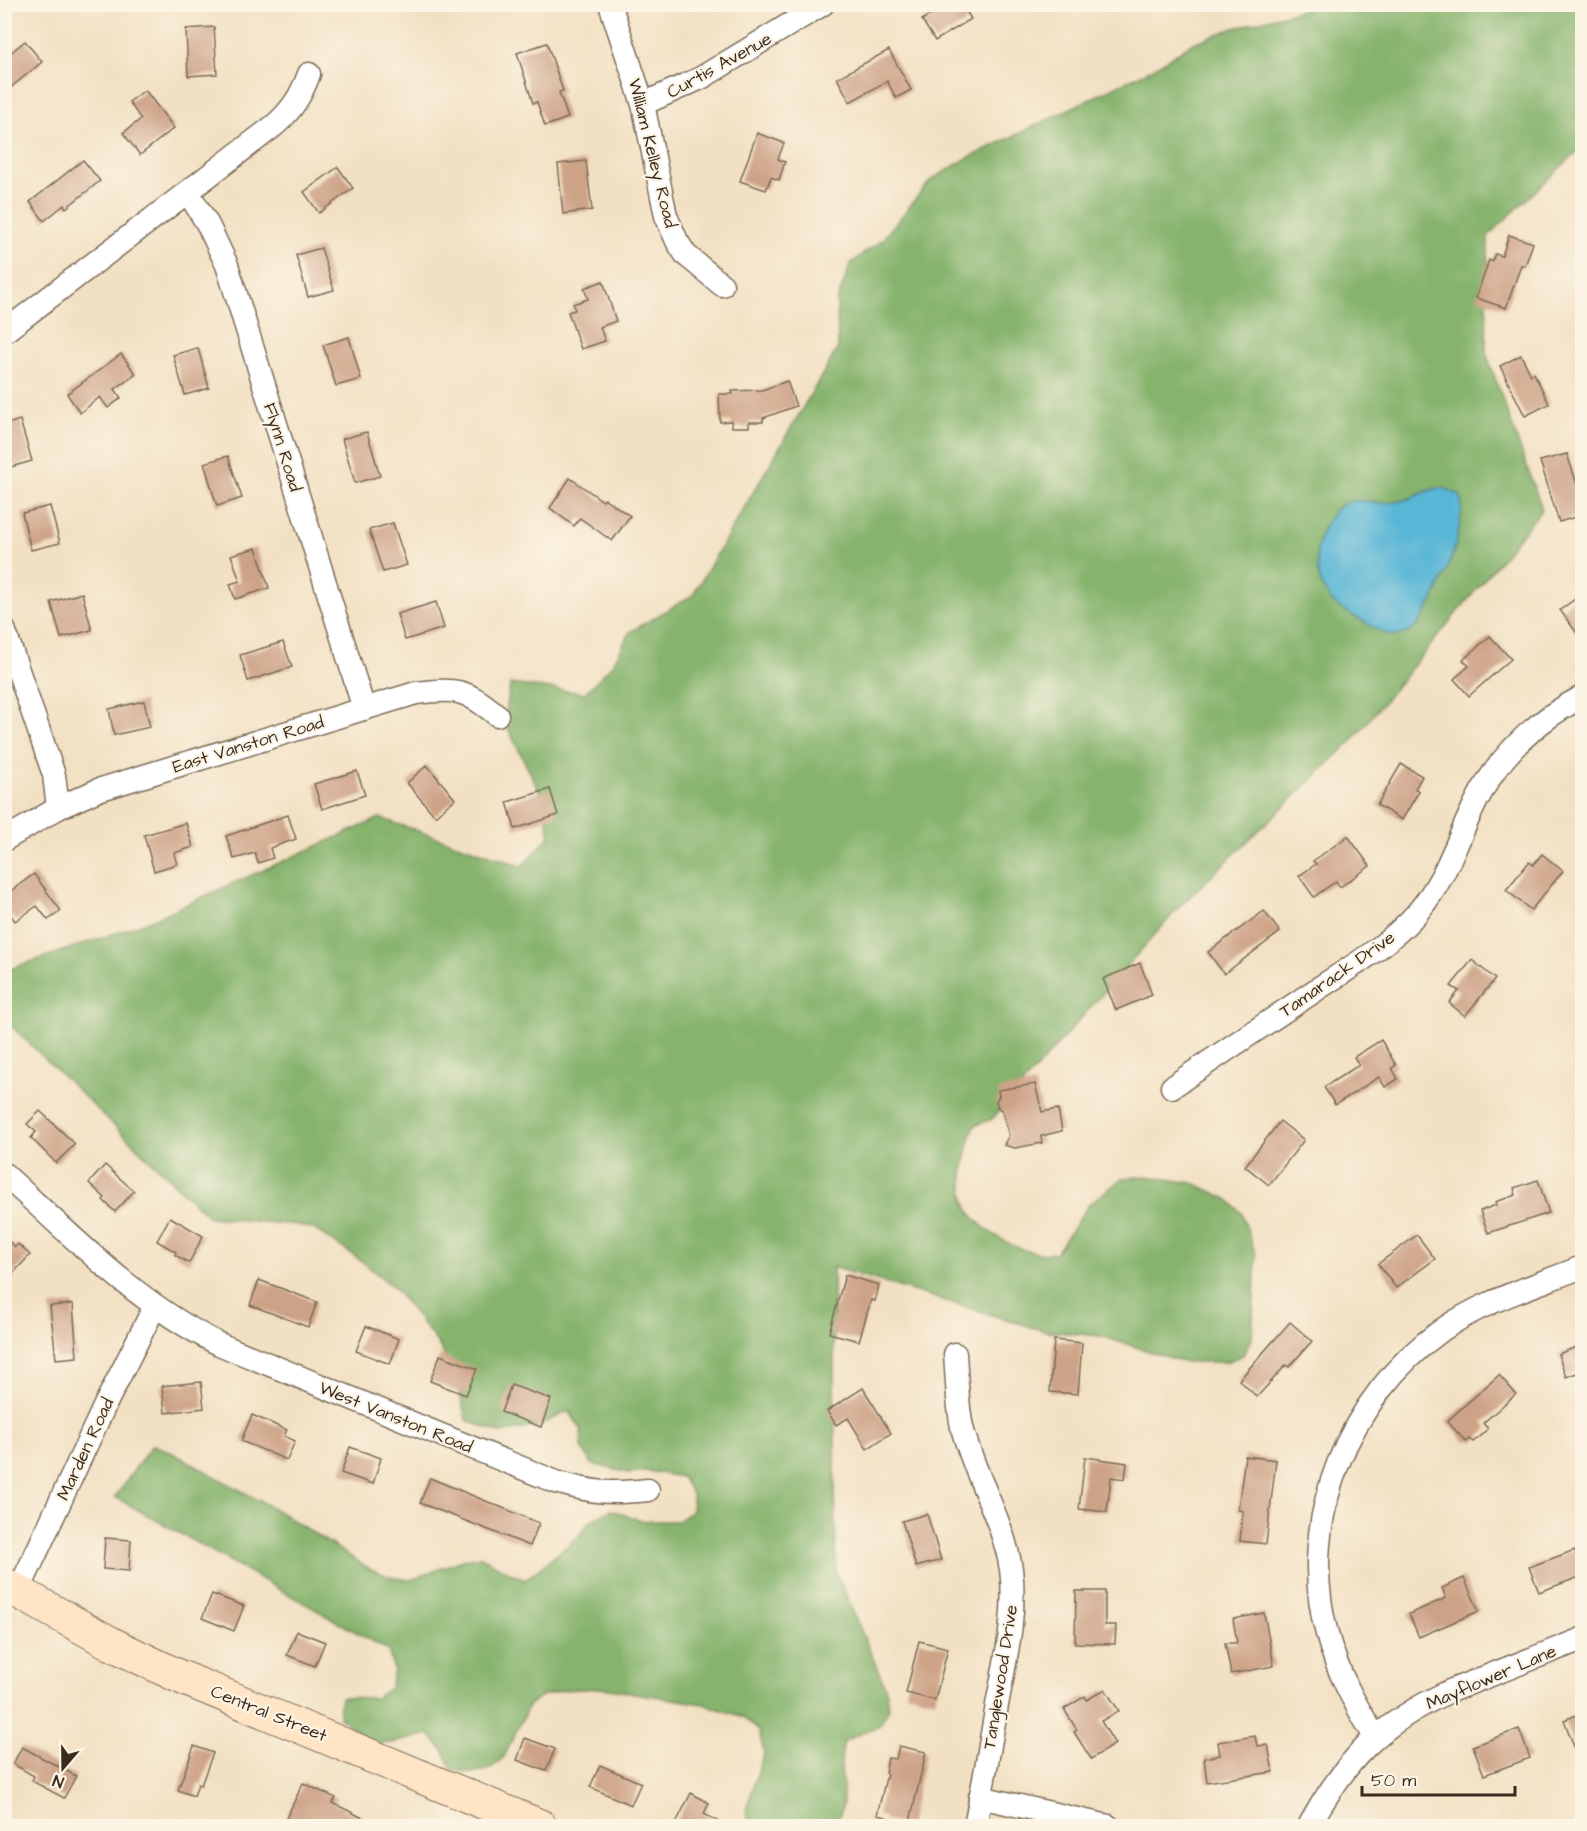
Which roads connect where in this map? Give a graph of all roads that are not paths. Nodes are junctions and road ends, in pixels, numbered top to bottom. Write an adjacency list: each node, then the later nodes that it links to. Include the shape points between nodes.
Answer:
1 (610, 4): 4 (street, William Kelley Road)
2 (823, 4): 4 (street, Curtis Avenue, via 701,78)
3 (309, 74): 5 (street, via 288,114)
4 (643, 104): 6 (street, William Kelley Road, via 666,216 686,255)
5 (188, 192): 7 (street); 10 (street, Flynn Road, via 227,265)
6 (722, 285)
7 (4, 332)
8 (4, 629): 12 (street, via 54,775)
9 (1582, 697): 14 (street, Tamarack Drive, via 1538,724 1497,767 1440,880 1404,927 1372,953)
10 (364, 709): 11 (street, East Vanston Road, via 438,690 475,697); 12 (street, East Vanston Road, via 98,790)
11 (497, 715)
12 (58, 808): 13 (street, East Vanston Road)
13 (4, 840)
14 (1172, 1087)
15 (4, 1174): 17 (street, via 117,1277)
16 (1582, 1267): 22 (street, via 1473,1311 1441,1331 1380,1390 1343,1449 1322,1516 1319,1586 1326,1632 1341,1676)
17 (155, 1306): 19 (street, West Vanston Road, via 219,1344 556,1482 596,1493); 20 (street, Marden Road)
18 (955, 1354): 23 (street, Tanglewood Drive, via 962,1427 994,1510 1013,1586 1004,1669)
19 (648, 1490)
20 (11, 1588): 24 (main road, Central Street, via 178,1676)
21 (1582, 1640): 22 (street, Mayflower Lane, via 1441,1695)
22 (1375, 1737): 27 (street, Mayflower Lane, via 1345,1770)
23 (980, 1797): 25 (street, Tanglewood Drive); 26 (street)
24 (540, 1827)
25 (975, 1827)
26 (1107, 1827)
27 (1309, 1827)

